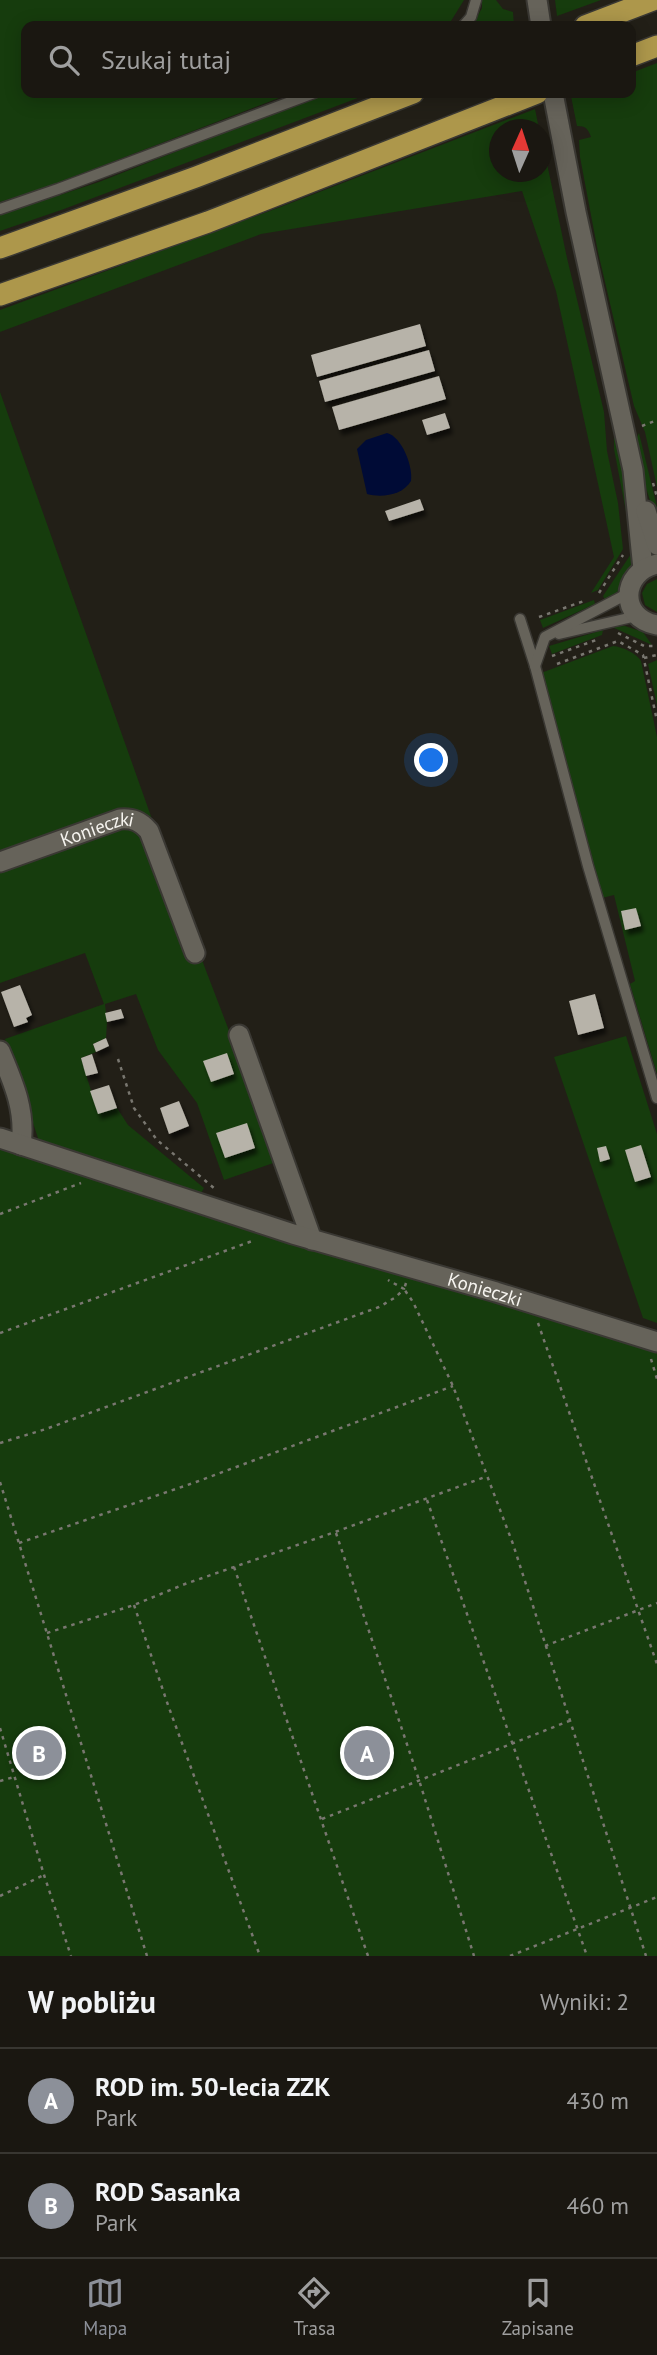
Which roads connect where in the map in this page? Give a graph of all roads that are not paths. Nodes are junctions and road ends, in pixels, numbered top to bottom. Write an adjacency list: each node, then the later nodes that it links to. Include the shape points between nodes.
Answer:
1 (476, 0): 4 (lane)
2 (537, 0): 5 (street)
3 (653, 0): 6 (main road)
4 (467, 21)
5 (540, 21)
6 (598, 21)
7 (657, 46): 8 (main road)
8 (636, 54)
9 (300, 98): 13 (lane)
10 (400, 98): 14 (main road)
11 (524, 98): 15 (main road, via 208,222)
12 (555, 98): 16 (street)
13 (0, 209)
14 (0, 248)
15 (0, 295)
16 (633, 470): 17 (street); 18 (street)
17 (657, 545)
18 (650, 567): 19 (street, via 633,579)
19 (629, 593): 21 (street, via 631,605); 22 (lane)
20 (520, 619): 23 (lane)
21 (651, 625): 22 (lane)
22 (545, 637): 23 (lane)
23 (535, 666): 28 (lane, via 584,853)
24 (0, 862): 25 (street, Konieczki, via 120,819 142,823)
25 (195, 953)
26 (239, 1035): 31 (street)
27 (0, 1051): 30 (street, via 21,1106)
28 (657, 1098)
29 (0, 1138): 30 (street, Konieczki)
30 (21, 1145): 31 (street, Konieczki)
31 (312, 1240): 32 (street, Konieczki, via 496,1292)
32 (653, 1347)

